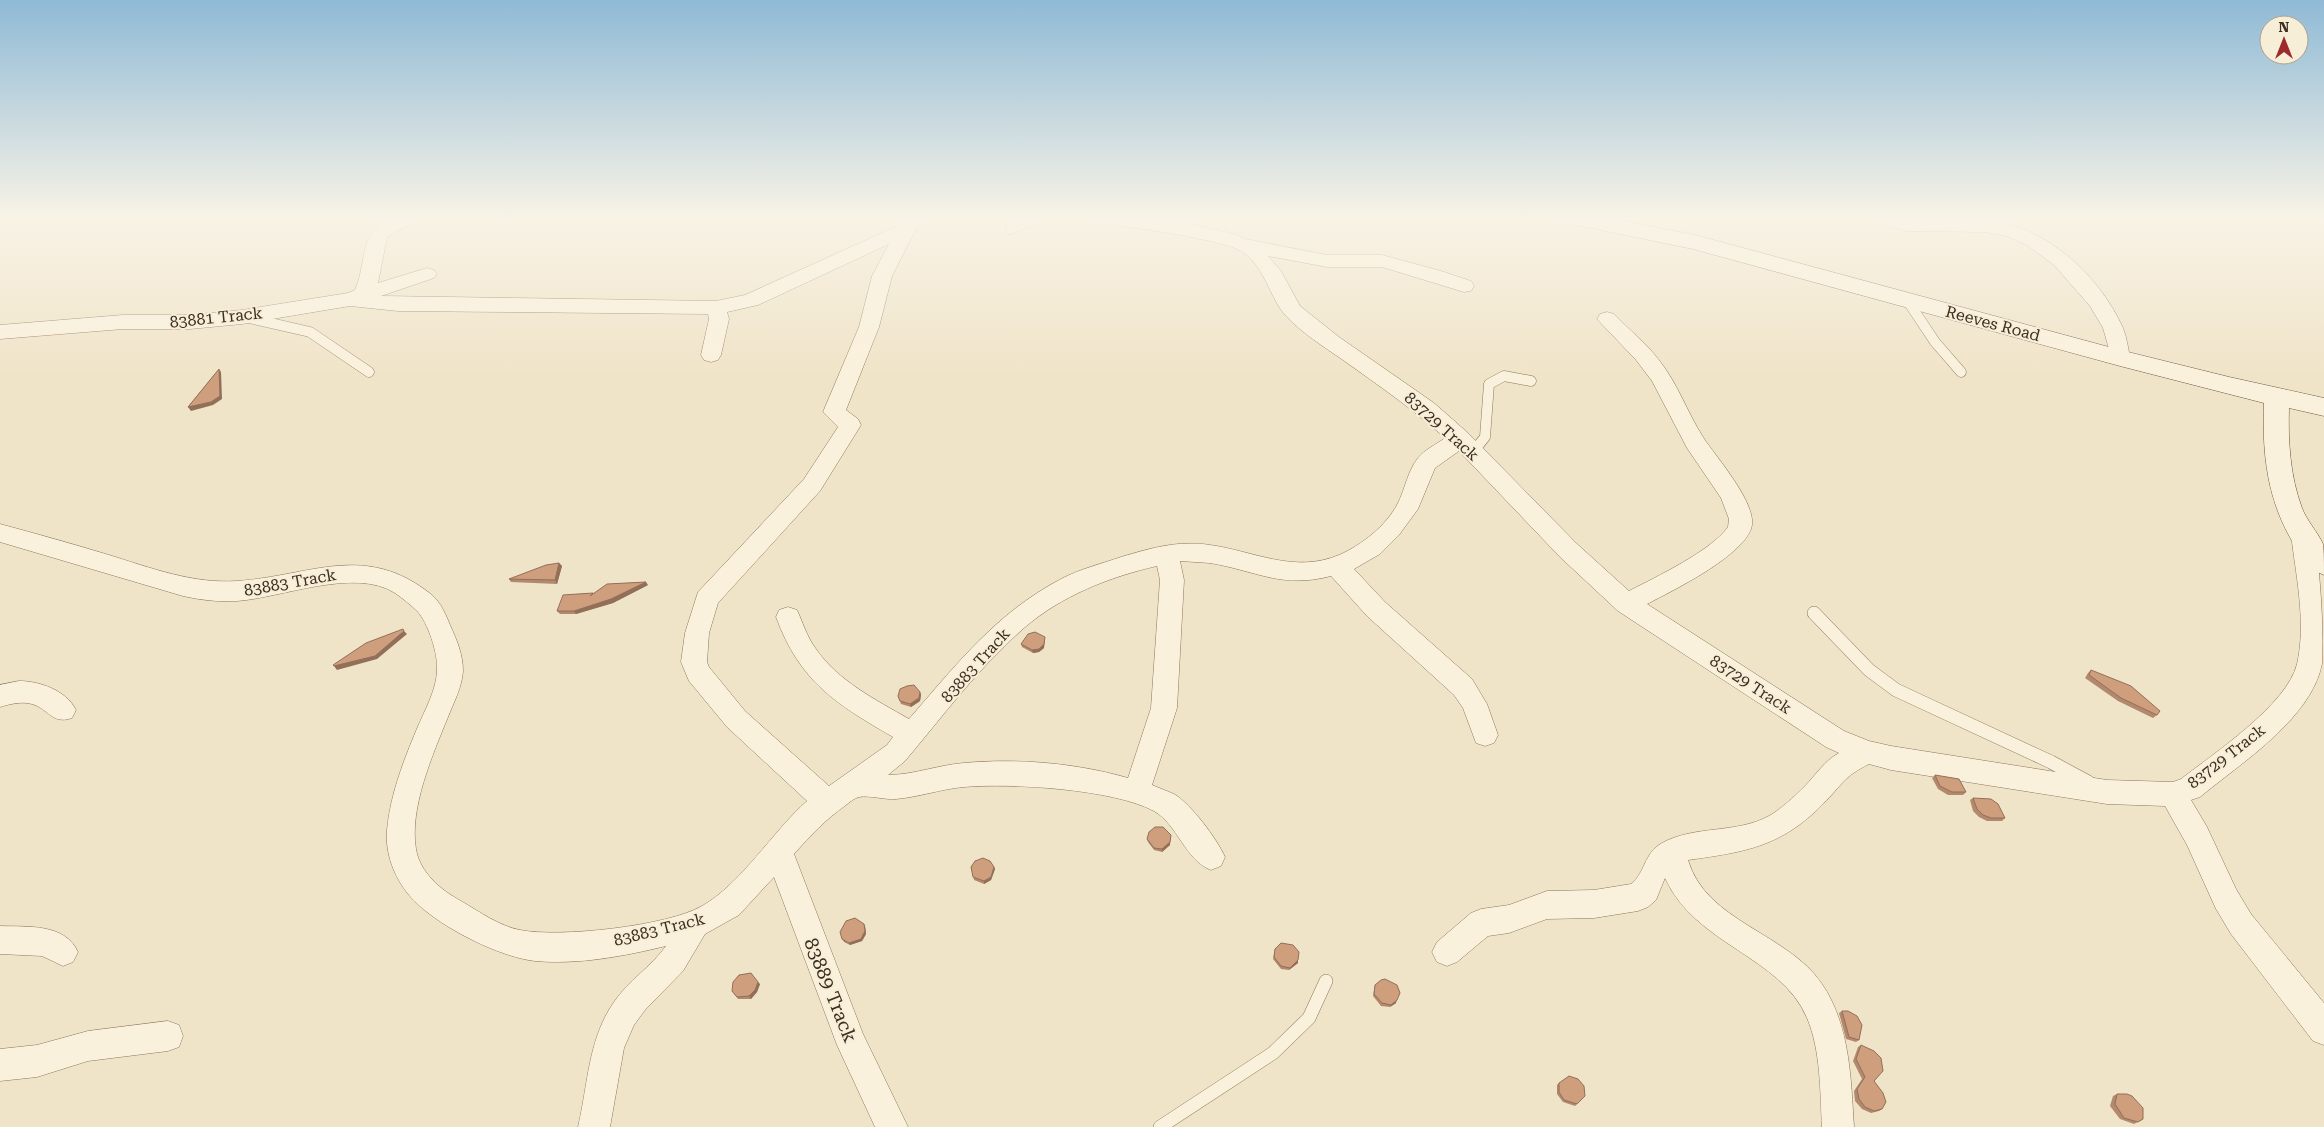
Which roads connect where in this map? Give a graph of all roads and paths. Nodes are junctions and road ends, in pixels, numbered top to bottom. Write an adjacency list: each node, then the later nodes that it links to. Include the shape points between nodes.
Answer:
1 (372, 271): 10 (street)
2 (816, 271): 12 (street, via 758,297)
3 (885, 271): 41 (street, via 869,327 834,412 850,425 812,485 707,599 697,634 694,662 716,698)
4 (1269, 271): 23 (street, 83729 Track, via 1293,311 1412,398)
5 (1418, 271): 9 (street)
6 (1800, 271): 11 (street, Reeves Road)
7 (2070, 271): 17 (street, via 2096,301 2113,328)
8 (427, 274): 10 (street, 83881 Track)
9 (1464, 286)
10 (356, 297): 12 (street, via 398,304); 13 (street, 83881 Track)
11 (1907, 300): 17 (street, Reeves Road); 19 (lane, via 1935,342)
12 (716, 308): 16 (street, via 719,319)
13 (242, 317): 15 (street, 83881 Track); 18 (lane, via 310,332)
14 (1607, 319): 29 (street, via 1654,368 1696,444 1723,482 1740,522 1738,532 1720,549)
15 (0, 332)
16 (711, 355)
17 (2120, 358): 21 (street, Reeves Road)
18 (369, 372)
19 (1961, 372)
20 (1531, 381): 23 (lane, via 1510,375 1489,384 1485,437)
21 (2277, 398): 22 (street, Reeves Road); 25 (street, via 2279,477 2293,521)
22 (2324, 406)
23 (1466, 446): 28 (street, 83883 Track, via 1426,462 1407,509 1391,529 1372,548); 29 (street, 83729 Track, via 1561,543)
24 (0, 533): 45 (street, 83883 Track, via 150,578 208,591 238,591 345,573 370,574 392,581 427,605 448,647 450,667 447,689 418,764 400,828 407,866 419,888 440,905 489,933 539,947 608,942)
25 (2304, 542): 27 (street); 40 (street, 83729 Track, via 2314,620 2310,663 2305,679 2286,707 2248,742 2190,788)
26 (1166, 554): 28 (street, 83883 Track, via 1210,554 1277,571 1305,572); 34 (street, 83883 Track, via 1071,585 1026,612 982,653); 39 (street, via 1172,580 1164,708)
27 (2324, 564)
28 (1337, 566): 35 (street, via 1376,609 1462,687 1474,704)
29 (1627, 604): 36 (street, 83729 Track, via 1835,739)
30 (1814, 613): 38 (lane, via 1869,670 1896,690 2051,762)
31 (788, 617): 34 (street, via 803,652 839,690)
32 (0, 696): 33 (street, via 19,692 37,694)
33 (63, 710)
34 (912, 734): 37 (street, 83883 Track, via 896,753)
35 (1485, 735)
36 (1867, 752): 38 (street, 83729 Track); 43 (street, via 1832,773 1814,795 1780,824 1757,835)
37 (854, 785): 39 (street, via 901,787 962,775 1036,775); 41 (street, 83883 Track)
38 (2107, 792): 40 (street, 83729 Track)
39 (1136, 793): 44 (street, via 1165,804)
40 (2173, 794): 50 (street, via 2241,924)
41 (827, 802): 42 (street, 83883 Track, via 803,822)
42 (778, 850): 45 (street, 83883 Track, via 728,905); 54 (street, 83889 Track, via 852,1045)
43 (1672, 852): 48 (street, via 1658,862 1646,890 1638,897 1594,904 1547,904 1509,919 1480,923); 56 (street, via 1686,889 1735,935 1781,963 1812,995 1822,1016 1830,1049)
44 (1211, 857)
45 (695, 924): 53 (street, via 670,964 633,1001 618,1023 607,1048)
46 (0, 940): 47 (street, via 46,942)
47 (63, 952)
48 (1447, 952)
49 (1326, 981): 55 (lane, via 1309,1018 1273,1053)
50 (2324, 1030)
51 (168, 1036): 52 (street, via 88,1046 37,1061)
52 (0, 1065)
53 (594, 1127)
54 (892, 1127)
55 (1160, 1127)
56 (1838, 1127)

